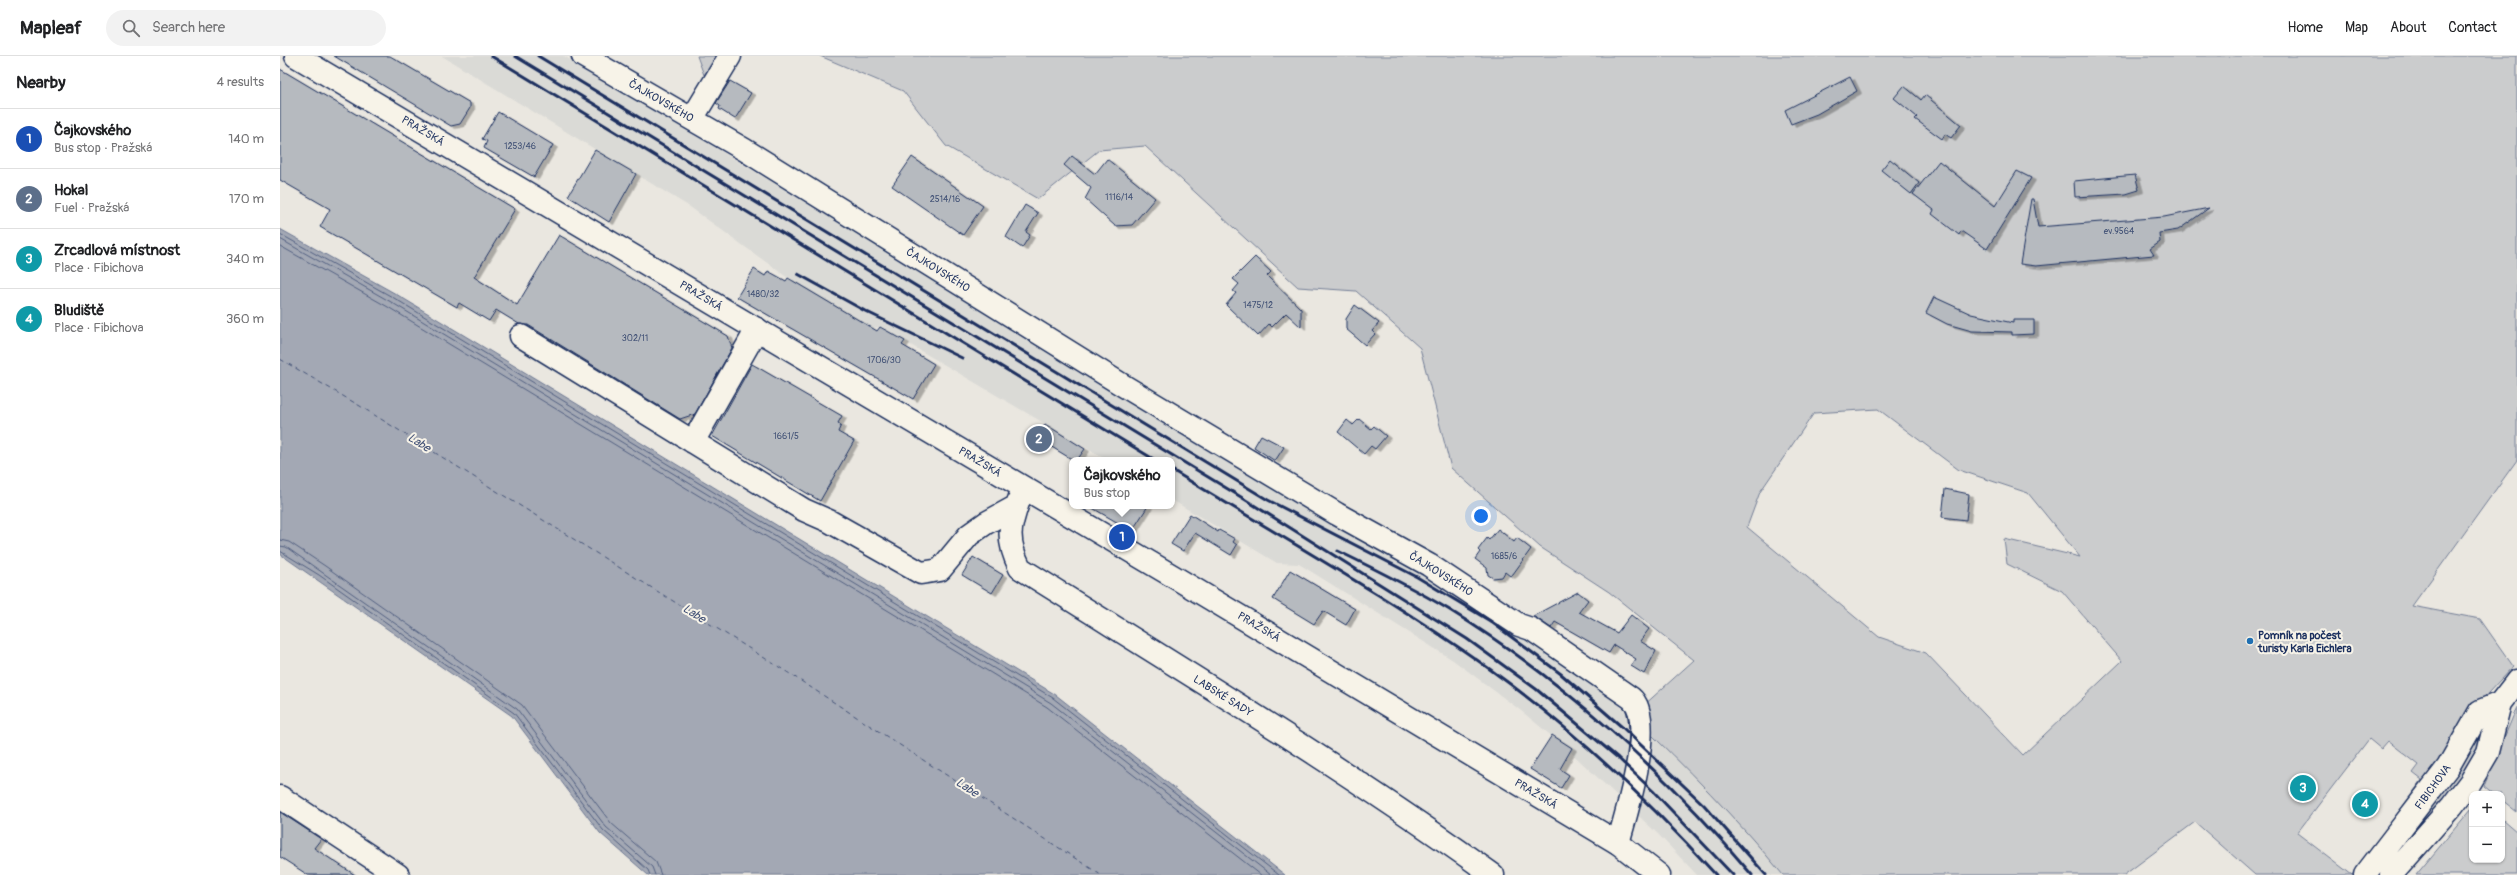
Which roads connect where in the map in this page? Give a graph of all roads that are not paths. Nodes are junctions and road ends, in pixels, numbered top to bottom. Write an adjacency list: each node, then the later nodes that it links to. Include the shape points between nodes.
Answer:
1 (296, 56): 5 (street, PRAŽSKÁ)
2 (583, 56): 4 (street, ČAJKOVSKÉHO)
3 (730, 56): 4 (street)
4 (692, 119): 12 (street, ČAJKOVSKÉHO, via 1124,386 1337,514 1429,565 1519,625 1531,629 1631,698 1640,713 1641,734 1630,801)
5 (757, 329): 7 (street); 8 (street, PRAŽSKÁ)
6 (521, 336): 7 (street)
7 (693, 442): 8 (street, via 804,510 829,521 921,573 940,570 970,535)
8 (1020, 497): 12 (street, PRAŽSKÁ); 14 (street, LABSKÉ SADY, via 1010,529 1011,550 1020,568 1340,770)
9 (2517, 681): 10 (street)
10 (2500, 703): 16 (street, FIBICHOVA, via 2480,711 2448,766); 17 (street, via 2488,752 2471,781)
11 (280, 797): 13 (street)
12 (1618, 843): 15 (street, PRAŽSKÁ)
13 (398, 875)
14 (1493, 875)
15 (1659, 875)
16 (2365, 875)
17 (2391, 875)

